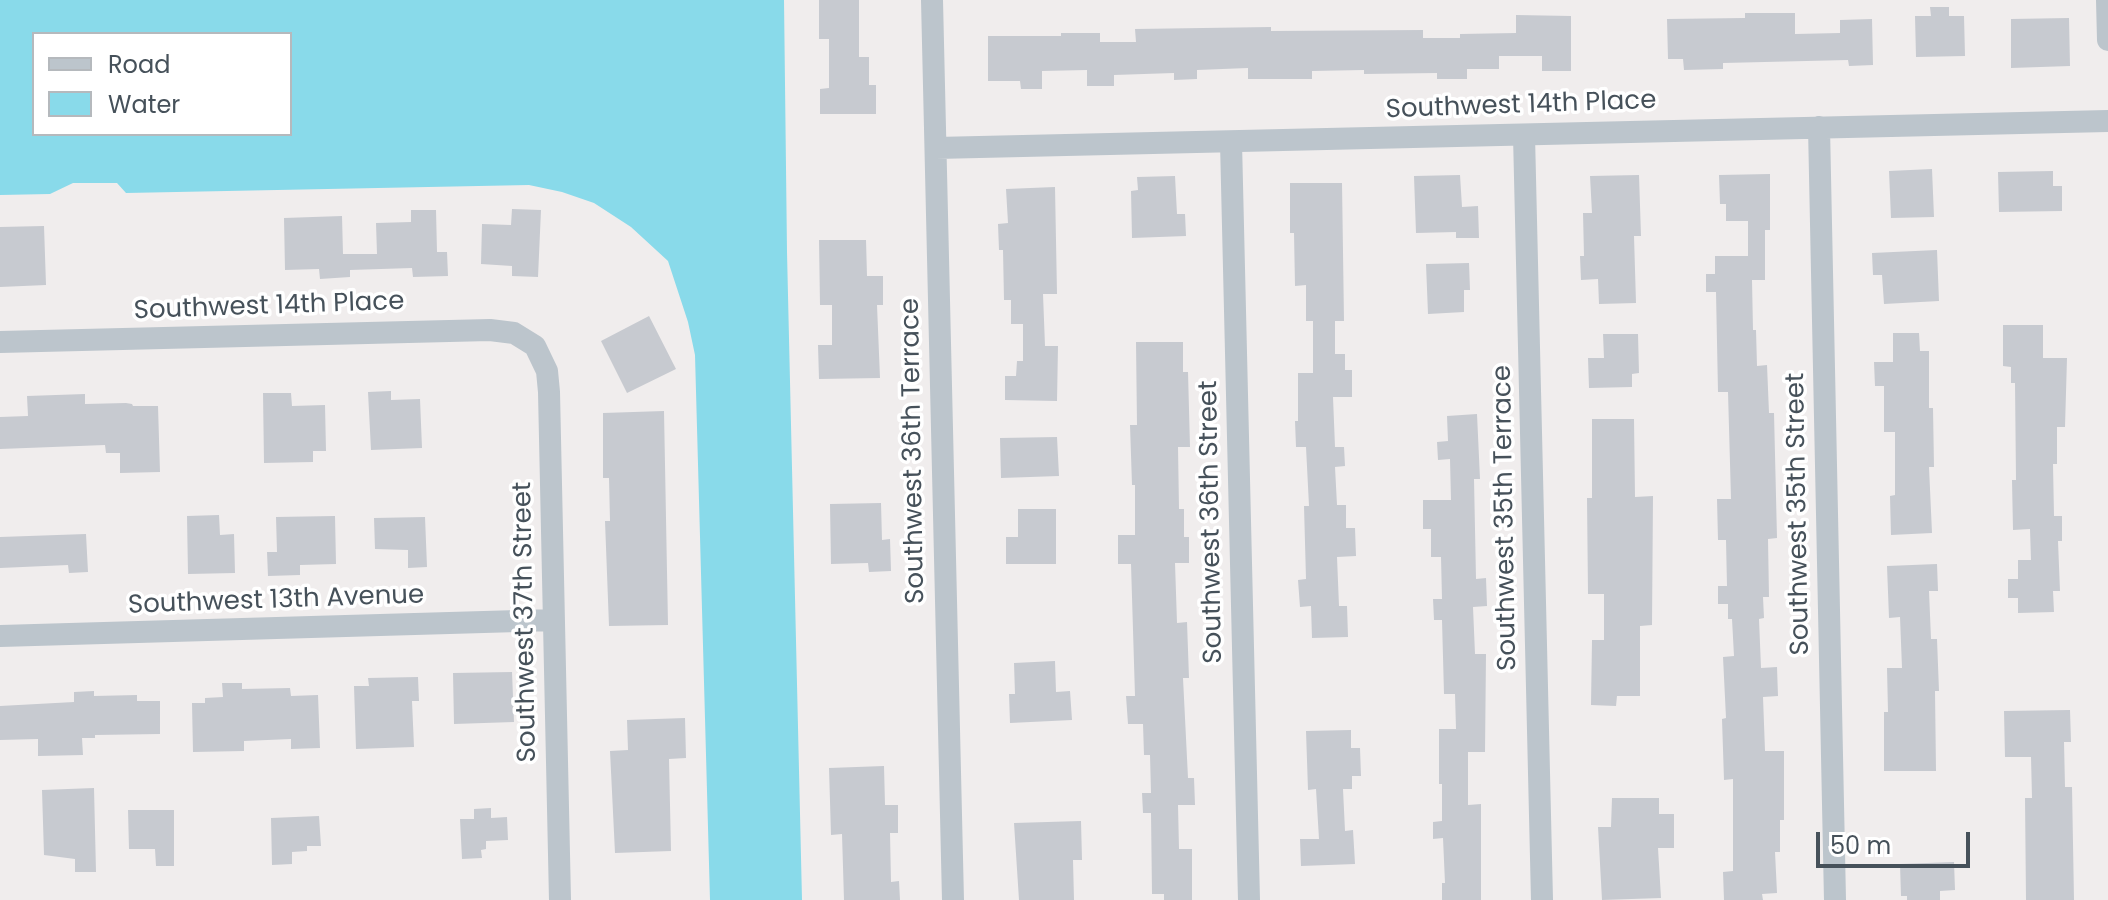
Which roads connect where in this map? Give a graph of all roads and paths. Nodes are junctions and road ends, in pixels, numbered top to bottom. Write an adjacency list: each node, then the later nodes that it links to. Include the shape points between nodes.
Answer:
1 (932, 0): 8 (street, Southwest 36th Terrace)
2 (2107, 0): 3 (street)
3 (2108, 40)
4 (2108, 121): 5 (street, Southwest 14th Place)
5 (1819, 127): 6 (street, Southwest 14th Place); 17 (street, Southwest 35th Street)
6 (1524, 135): 7 (street, Southwest 14th Place); 16 (street, Southwest 35th Terrace)
7 (1231, 142): 8 (street, Southwest 14th Place); 15 (street, Southwest 36th Street)
8 (936, 148): 14 (street, Southwest 36th Terrace)
9 (0, 342): 10 (street, Southwest 14th Place, via 490,330 514,333)
10 (535, 346): 11 (street, Southwest 37th Street, via 547,371 549,392)
11 (553, 620): 12 (street, Southwest 13th Avenue); 13 (street, Southwest 37th Street)
12 (0, 636)
13 (560, 900)
14 (953, 900)
15 (1249, 900)
16 (1542, 900)
17 (1835, 900)

